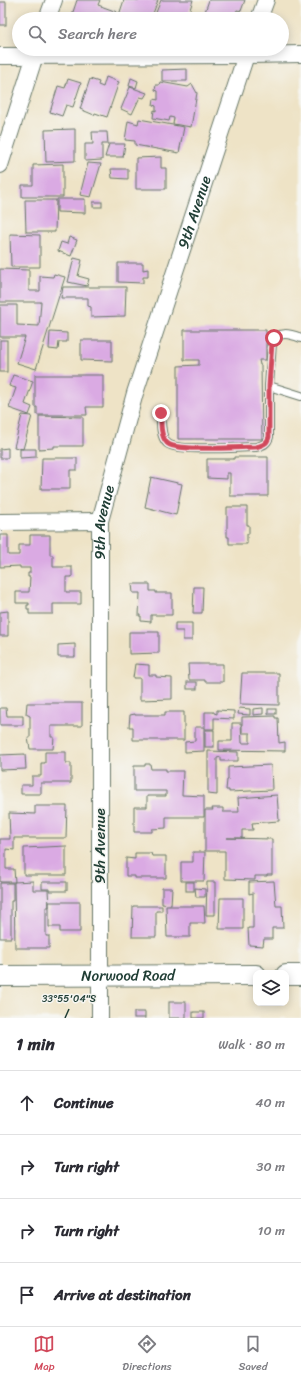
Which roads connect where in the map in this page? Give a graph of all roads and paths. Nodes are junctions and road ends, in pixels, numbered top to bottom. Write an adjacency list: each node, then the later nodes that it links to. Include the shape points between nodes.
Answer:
1 (54, 0): 3 (street)
2 (266, 0): 4 (street)
3 (50, 12)
4 (262, 12)
5 (289, 54): 6 (street)
6 (301, 54)
7 (12, 55): 8 (street)
8 (0, 56)
9 (35, 56): 11 (street)
10 (246, 56): 16 (street, 9th Avenue, via 135,393)
11 (0, 165)
12 (301, 338): 13 (lane, via 280,334 274,338)
13 (269, 386): 14 (lane); 15 (lane, via 269,437 265,445 190,448 170,445 162,435)
14 (301, 396)
15 (161, 413)
16 (100, 521): 17 (street); 22 (street, 9th Avenue)
17 (0, 522)
18 (253, 975): 22 (street, Norwood Road)
19 (289, 975): 20 (street)
20 (301, 975)
21 (0, 976): 22 (street, Norwood Road)
22 (100, 976): 23 (street, 9th Avenue)
23 (100, 1018)

